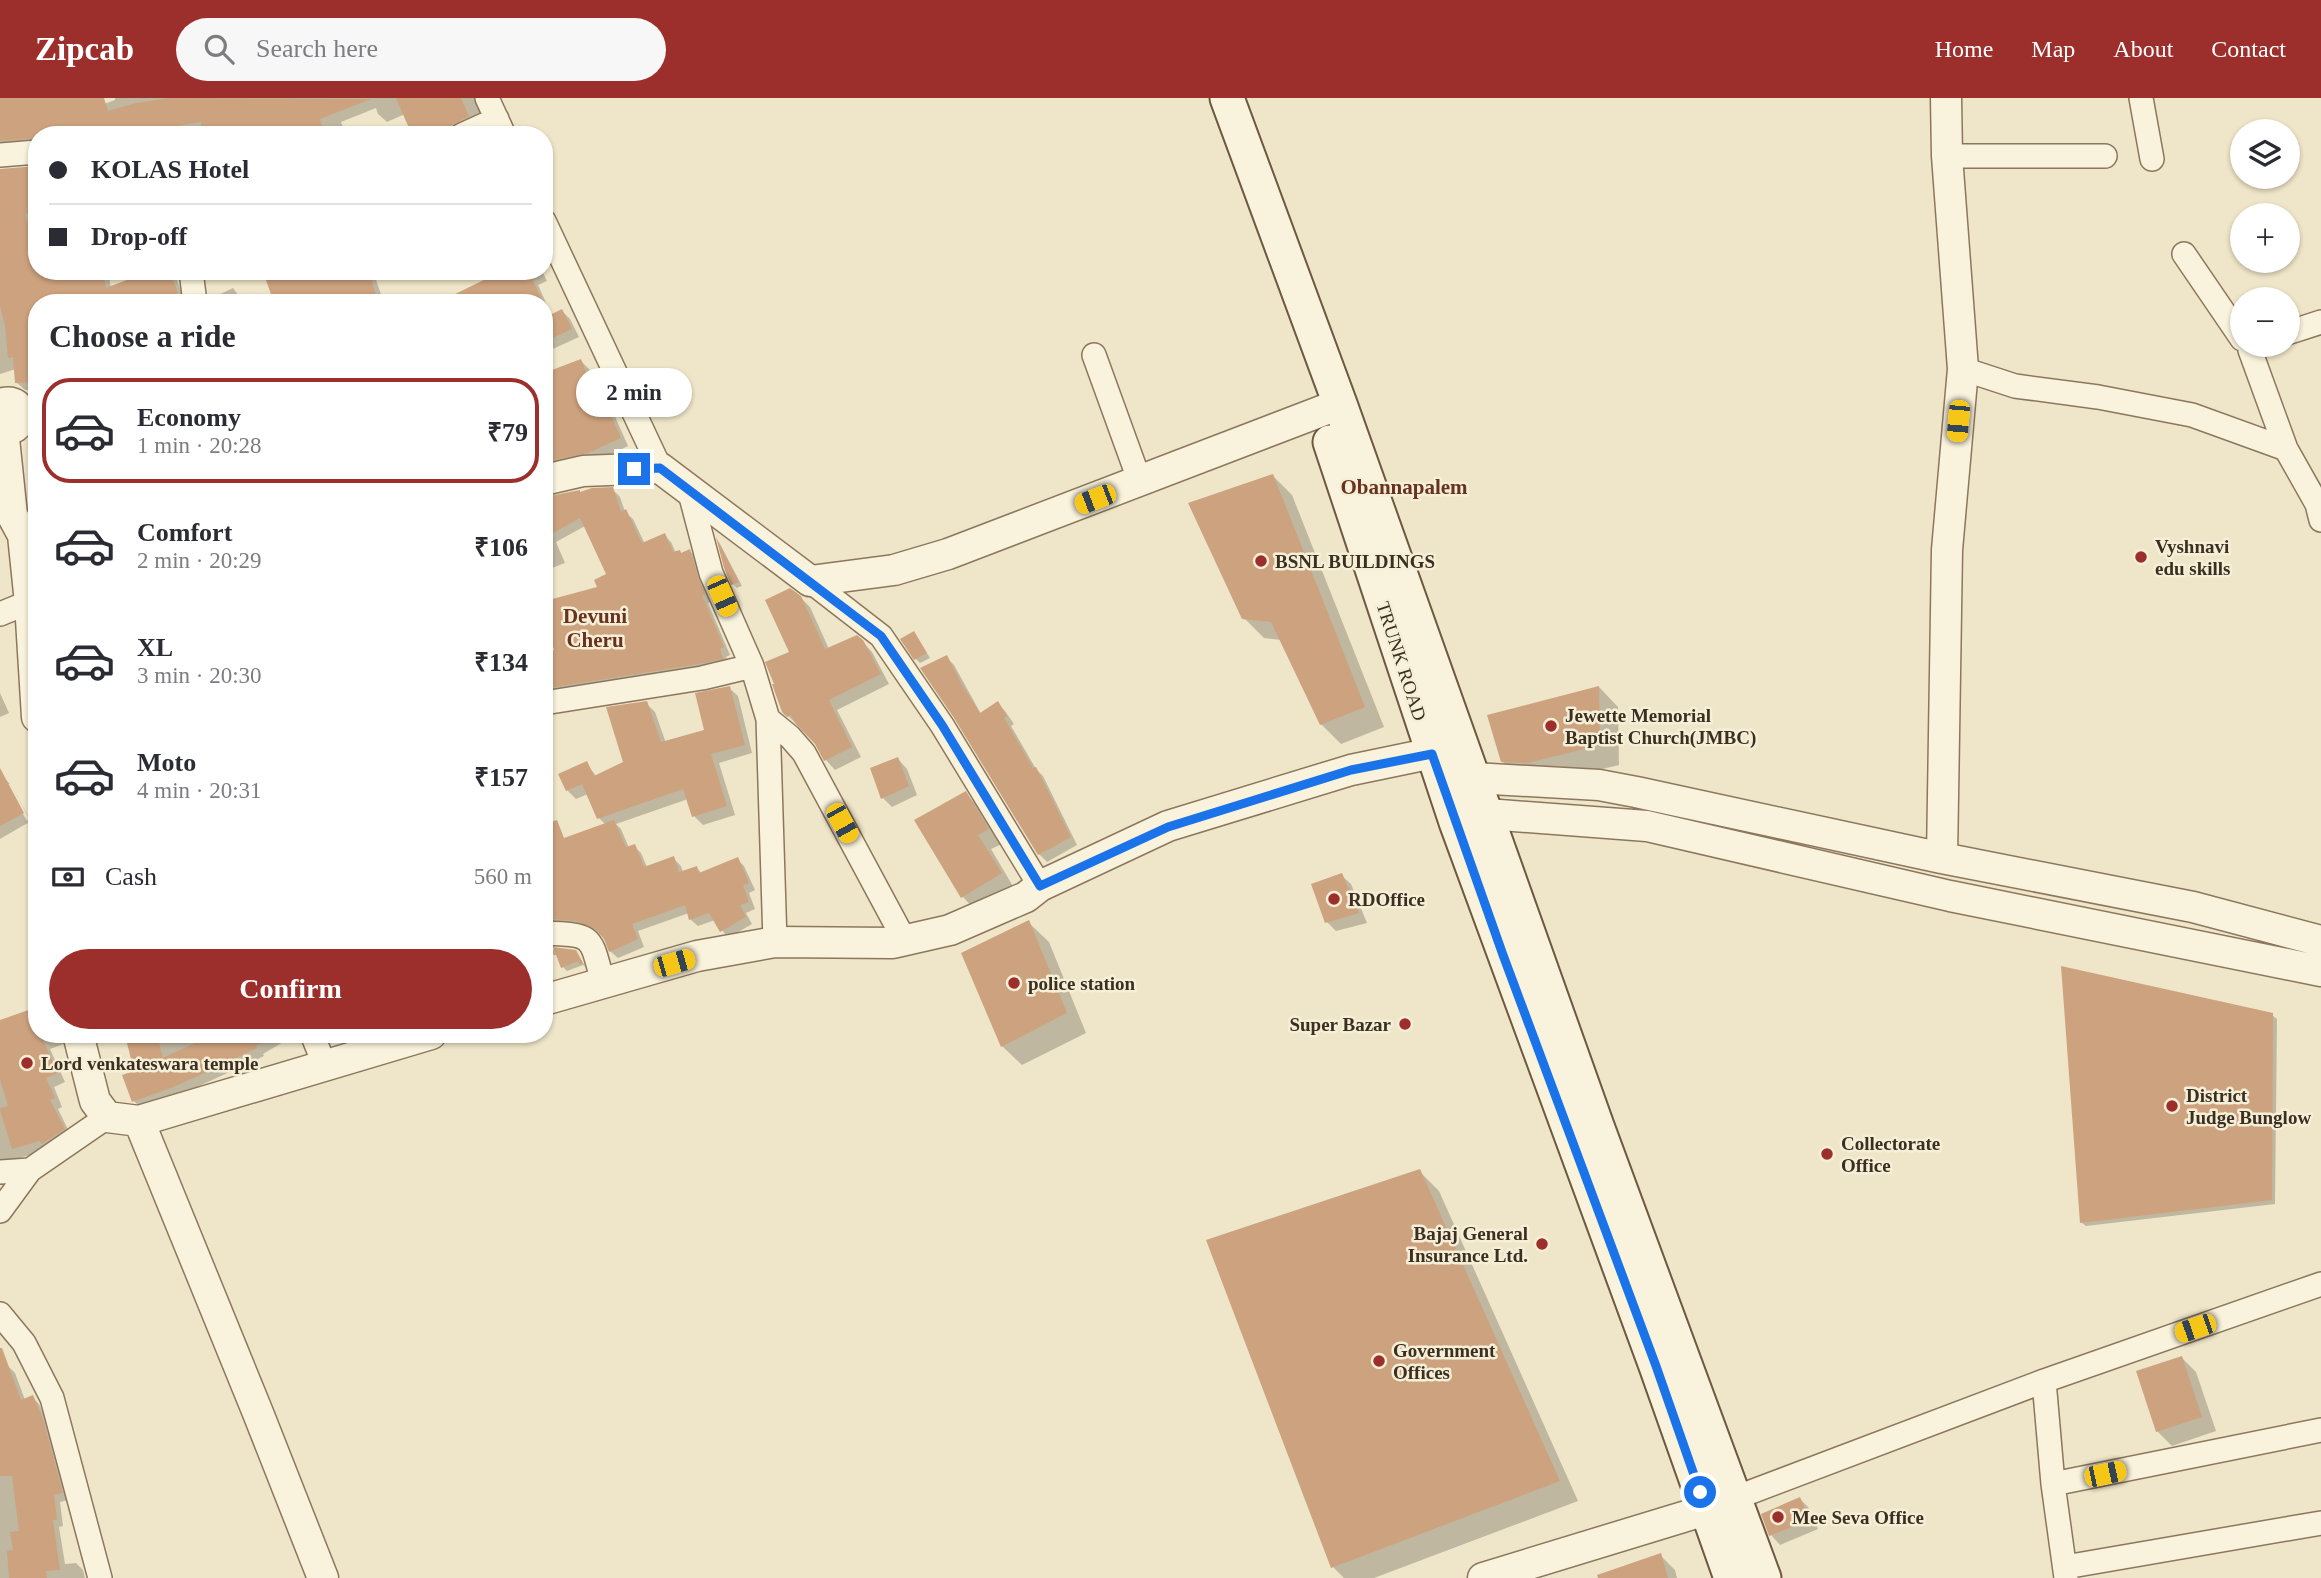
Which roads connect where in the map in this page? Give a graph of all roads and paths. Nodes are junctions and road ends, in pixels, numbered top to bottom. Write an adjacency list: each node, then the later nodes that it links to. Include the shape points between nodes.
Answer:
1 (487, 98): 6 (street)
2 (1208, 98): 20 (main road, TRUNK ROAD)
3 (1227, 98): 20 (main road)
4 (1946, 98): 9 (street)
5 (2141, 98): 11 (street)
6 (501, 126)
7 (28, 153): 8 (street)
8 (0, 155)
9 (1947, 156): 10 (street); 19 (street)
10 (2105, 156)
11 (2152, 159)
12 (553, 240): 23 (street)
13 (2183, 254): 14 (street)
14 (2230, 318)
15 (2321, 322): 16 (street)
16 (2300, 329)
17 (1094, 355): 25 (street)
18 (2254, 357): 22 (street)
19 (1963, 369): 22 (street, via 2015,386 2192,415); 39 (street, via 1947,550)
20 (1330, 408): 25 (street); 37 (main road, TRUNK ROAD)
21 (10, 415): 27 (street)
22 (2286, 449): 29 (street, via 2317,503)
23 (660, 468): 24 (street, via 583,471); 26 (street)
24 (553, 478)
25 (1140, 482): 31 (street, via 948,554 894,570)
26 (690, 493): 31 (street); 34 (street, via 711,573)
27 (28, 501)
28 (28, 518): 30 (street, via 23,535)
29 (2321, 520)
30 (28, 568)
31 (810, 581): 40 (street, via 881,636 942,725)
32 (28, 603): 33 (street)
33 (0, 614)
34 (752, 666): 35 (street); 36 (street)
35 (553, 703)
36 (768, 719): 42 (street, via 803,753); 44 (street)
37 (1452, 765): 38 (main road, TRUNK ROAD); 39 (street, via 1599,785); 40 (street, via 1351,770 1168,827)
38 (1471, 818): 45 (street, via 1647,826 1950,896); 62 (main road, TRUNK ROAD, via 1656,1366)
39 (1942, 858): 43 (street, via 2193,907)
40 (1040, 886): 42 (street, via 1026,897 950,930)
41 (553, 934): 46 (street, via 588,940)
42 (905, 941): 44 (street)
43 (2321, 941)
44 (775, 942): 46 (street, via 697,956)
45 (2321, 971)
46 (603, 983): 47 (street)
47 (553, 997)
48 (80, 1043): 52 (street, via 95,1101)
49 (316, 1043): 51 (street)
50 (400, 1043): 51 (street)
51 (325, 1066): 53 (street)
52 (107, 1117): 53 (street); 54 (street)
53 (139, 1121): 66 (street)
54 (30, 1170): 55 (street); 56 (street)
55 (0, 1172)
56 (0, 1211)
57 (2321, 1284): 59 (street)
58 (0, 1314): 65 (street, via 24,1343 52,1398)
59 (2045, 1381): 61 (street); 62 (street)
60 (2321, 1430): 61 (street)
61 (2053, 1484): 64 (street)
62 (1720, 1504): 67 (street); 68 (main road, TRUNK ROAD); 69 (main road)
63 (2321, 1523): 64 (street)
64 (2065, 1572)
65 (100, 1578)
66 (323, 1578)
67 (1483, 1578)
68 (1731, 1578)
69 (1764, 1578)

